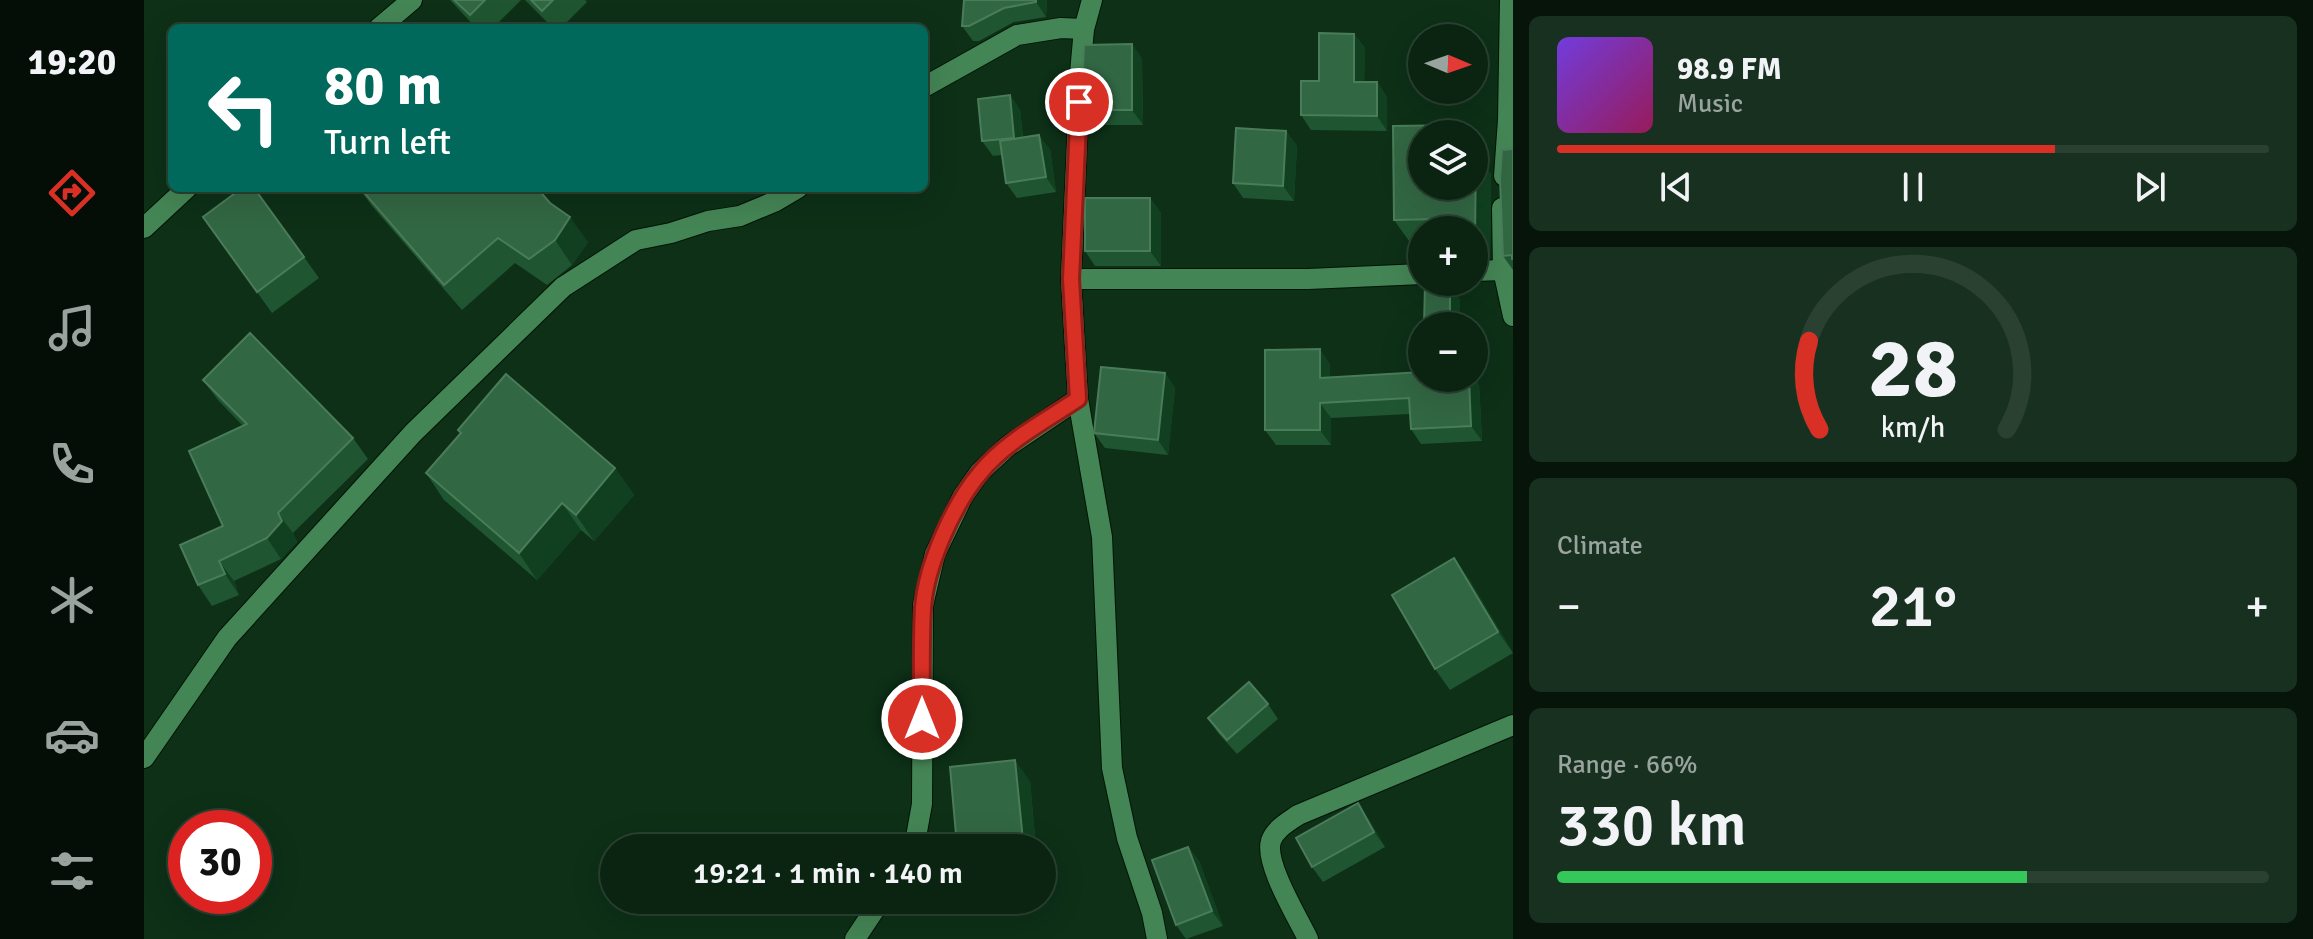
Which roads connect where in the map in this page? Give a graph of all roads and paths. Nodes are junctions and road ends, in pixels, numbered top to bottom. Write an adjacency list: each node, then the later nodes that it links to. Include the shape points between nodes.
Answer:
1 (412, 0): 4 (street)
2 (1092, 0): 5 (street)
3 (1510, 0): 7 (street)
4 (384, 24)
5 (1084, 29): 6 (street, via 1017,35); 14 (street)
6 (928, 85)
7 (1510, 120): 11 (street, via 1502,200)
8 (183, 192): 10 (street)
9 (791, 192): 18 (street, via 740,216 636,240 563,287 413,433 227,638)
10 (144, 228)
11 (1503, 270): 12 (street); 15 (street)
12 (1488, 271)
13 (1408, 275): 14 (street)
14 (1071, 279): 16 (street)
15 (1513, 316)
16 (1078, 399): 19 (street, via 1008,446 980,472 935,554 923,605 922,804); 22 (street, via 1102,537 1112,768)
17 (1513, 725): 23 (street, via 1298,815 1281,827 1271,840 1270,858)
18 (144, 758)
19 (917, 834)
20 (872, 914): 21 (street)
21 (855, 939)
22 (1157, 939)
23 (1308, 939)

